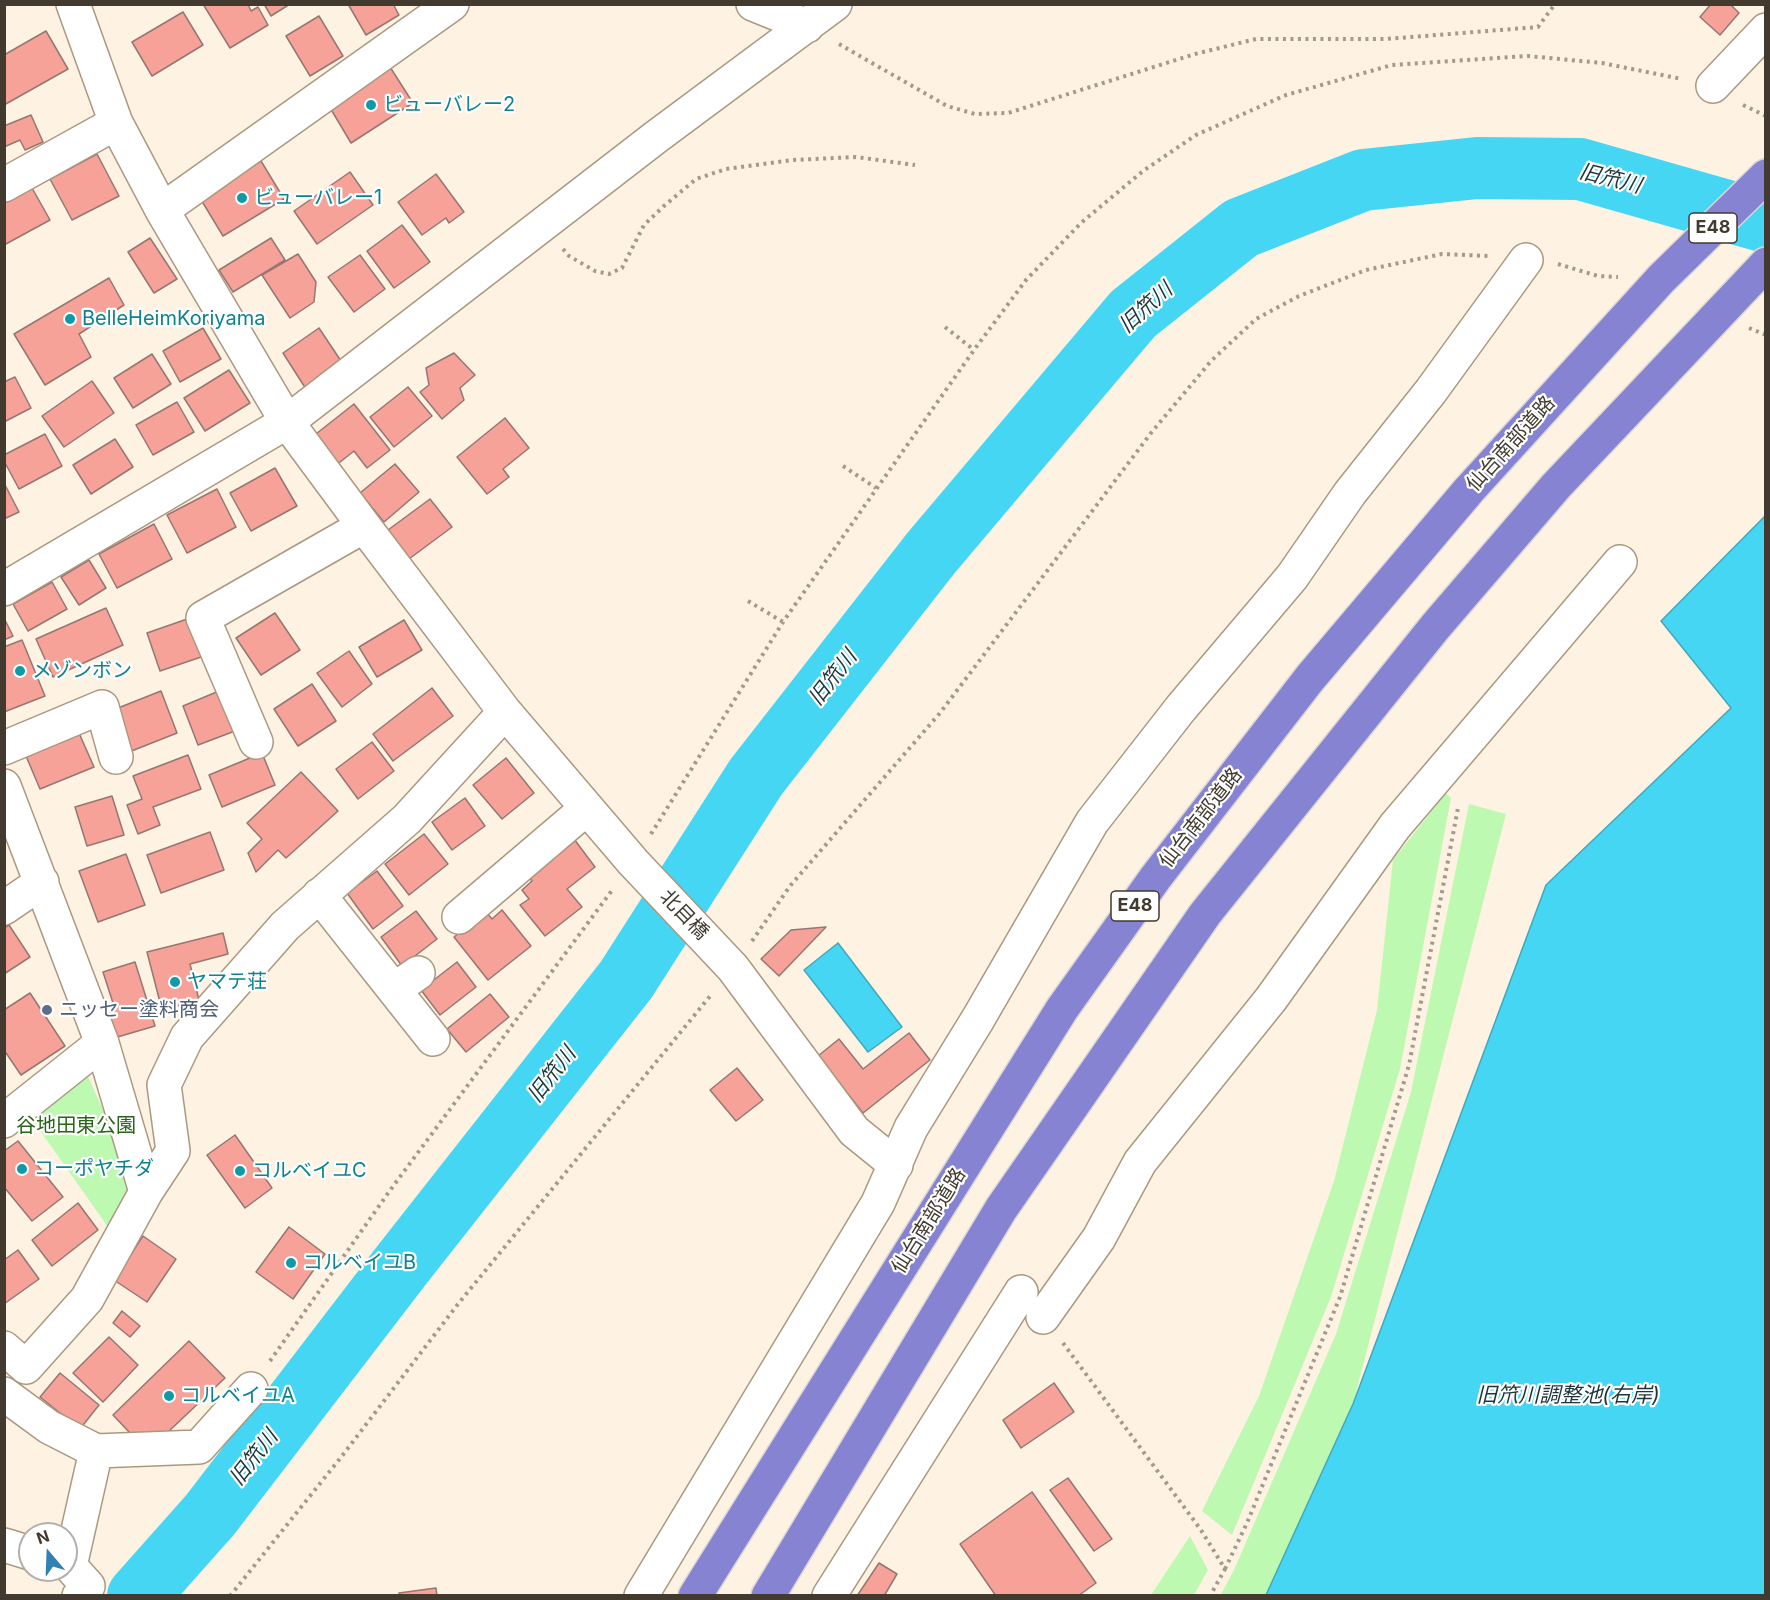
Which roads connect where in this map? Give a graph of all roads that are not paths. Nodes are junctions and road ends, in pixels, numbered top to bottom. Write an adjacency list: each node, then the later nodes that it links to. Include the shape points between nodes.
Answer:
1 (73, 4): 8 (street, 北目橋)
2 (453, 4): 11 (street)
3 (753, 4): 5 (street)
4 (835, 4): 5 (street)
5 (807, 26): 14 (street, via 656,137)
6 (1766, 30): 7 (street)
7 (1713, 86)
8 (116, 123): 10 (street); 11 (street, 北目橋)
9 (1766, 176): 41 (highway, 仙台南部道路 / E48, via 1661,279 1469,490 1310,678 1156,877 1062,1009)
10 (4, 185)
11 (162, 210): 14 (street, 北目橋)
12 (1526, 260): 31 (street, via 1431,391 1350,493 1292,577 1181,708 1092,822 911,1128)
13 (1766, 264): 42 (highway, via 1556,486 1435,627 1204,914 1001,1209)
14 (287, 422): 15 (street, 北目橋); 17 (street)
15 (364, 526): 18 (street, 北目橋); 19 (street, via 203,618)
16 (1620, 562): 34 (street, via 1395,826 1271,999 1140,1162 1099,1238)
17 (4, 589)
18 (505, 712): 23 (street, 北目橋); 25 (street, via 407,819)
19 (256, 742)
20 (4, 748): 21 (street, via 102,707)
21 (116, 757)
22 (4, 786): 24 (street)
23 (587, 808): 27 (street); 31 (street, 北目橋, via 727,961 854,1131)
24 (42, 882): 26 (street); 29 (street)
25 (319, 895): 28 (street, via 407,981); 32 (street, via 285,926 186,1037 164,1085 173,1151)
26 (4, 908)
27 (459, 917)
28 (434, 1039)
29 (102, 1043): 30 (street); 32 (street)
30 (4, 1121)
31 (896, 1165): 40 (street, via 878,1203)
32 (146, 1192): 35 (street, via 87,1299 26,1367)
33 (1021, 1292): 43 (street)
34 (1043, 1317)
35 (4, 1348)
36 (251, 1389): 38 (street, via 199,1447)
37 (4, 1394): 38 (street)
38 (94, 1462): 39 (street)
39 (78, 1540)
40 (641, 1596)
41 (695, 1596)
42 (768, 1596)
43 (829, 1596)

